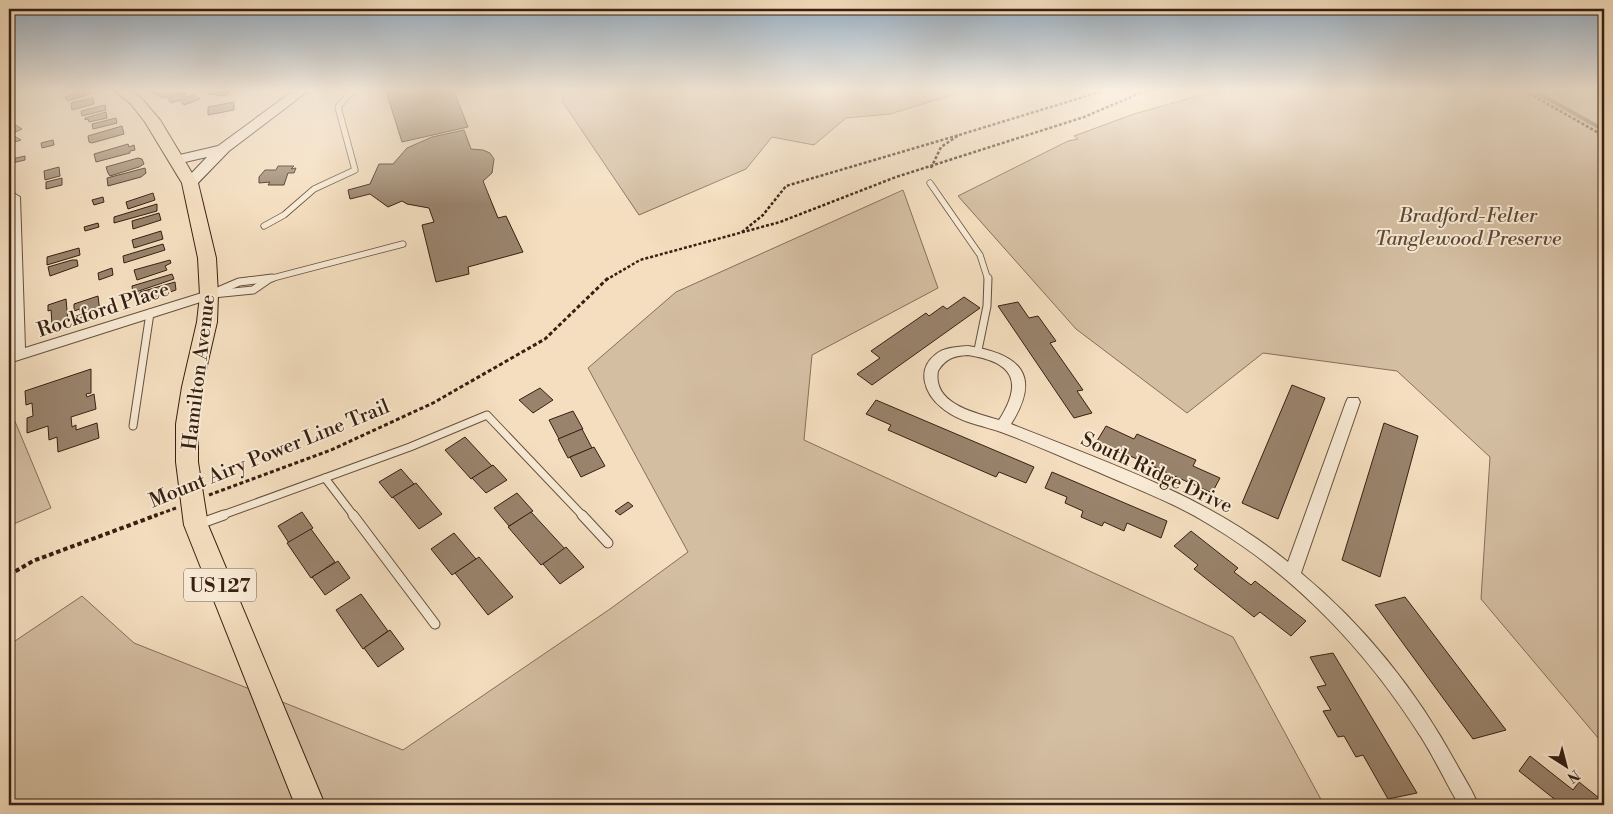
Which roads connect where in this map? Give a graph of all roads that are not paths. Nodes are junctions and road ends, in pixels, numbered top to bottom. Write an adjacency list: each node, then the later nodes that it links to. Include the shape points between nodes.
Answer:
1 (157, 129): 5 (main road, Hamilton Avenue / US 127)
2 (250, 129): 4 (street)
3 (344, 129): 9 (lane, via 355,170 314,189)
4 (224, 148): 5 (street); 6 (street)
5 (176, 160): 6 (main road, Hamilton Avenue / US 127)
6 (190, 183): 12 (main road, Hamilton Avenue / US 127, via 207,258)
7 (930, 184): 14 (lane, via 984,263 989,284)
8 (9, 193): 15 (street, via 15,197 19,312)
9 (264, 226)
10 (403, 244): 11 (lane)
11 (269, 279): 12 (lane, via 236,282); 12 (lane, via 253,290)
12 (209, 295): 13 (street, Rockford Place); 20 (main road, Hamilton Avenue / US 127, via 207,322 187,424 187,462)
13 (150, 313): 15 (street, Rockford Place); 17 (lane)
14 (978, 350): 18 (street, South Ridge Drive, via 1013,368 1020,382 1020,395); 18 (street, South Ridge Drive, via 959,350 940,357 931,370 932,386 940,399 954,410)
15 (14, 357)
16 (1353, 402): 22 (street)
17 (132, 426)
18 (1002, 427): 22 (street, South Ridge Drive, via 1217,521)
19 (325, 478): 20 (lane); 21 (lane, via 487,415); 23 (lane)
20 (194, 513): 24 (main road, Hamilton Avenue / US 127)
21 (608, 543)
22 (1293, 575): 25 (street, South Ridge Drive, via 1389,676 1422,721)
23 (435, 624)
24 (310, 805)
25 (1469, 805)

